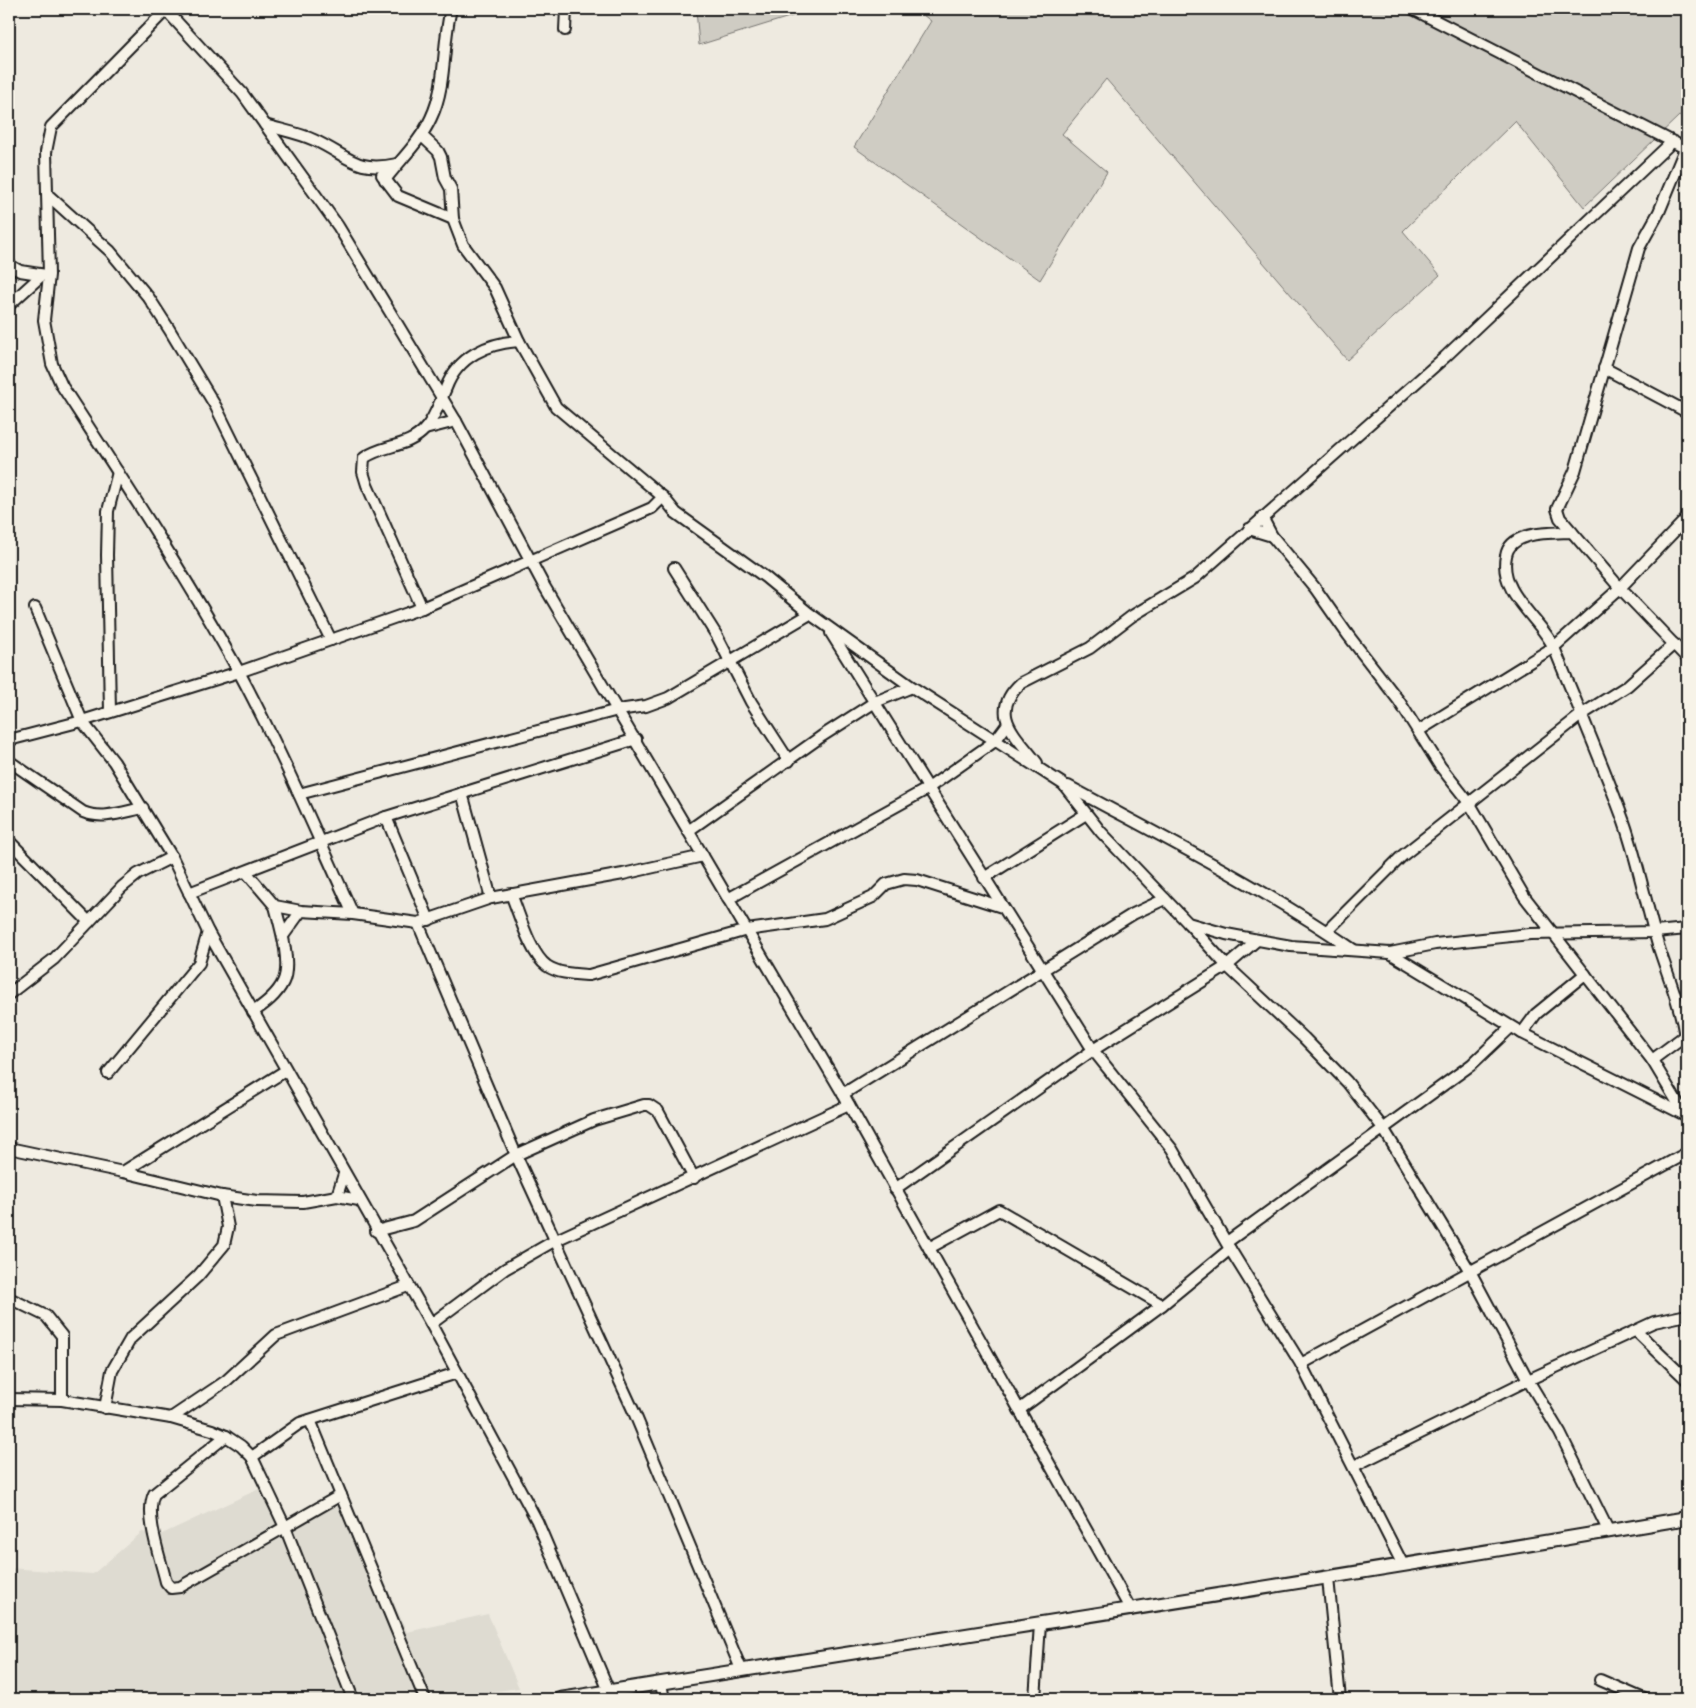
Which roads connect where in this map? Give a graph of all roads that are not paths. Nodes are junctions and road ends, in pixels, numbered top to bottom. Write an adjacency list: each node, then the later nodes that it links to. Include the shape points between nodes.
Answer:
1 (165, 9): 6 (street, via 242,93); 15 (street, via 51,127 46,152)
2 (451, 9): 7 (street, via 436,104)
3 (566, 9): 5 (street)
4 (1414, 9): 8 (street)
5 (565, 30)
6 (266, 125): 11 (street, via 314,140 347,159); 22 (street, via 338,226)
7 (422, 136): 10 (street); 16 (street, via 441,157 451,189)
8 (1672, 142): 9 (street); 30 (street, via 1445,357)
9 (1686, 149): 13 (street)
10 (397, 164): 11 (street); 14 (street)
11 (377, 168): 14 (street)
12 (1687, 171): 13 (street)
13 (1675, 177): 21 (street, via 1639,248)
14 (385, 180): 16 (street, via 398,196)
15 (49, 196): 18 (street); 42 (street, via 110,251 159,314 216,408)
16 (453, 219): 20 (street, via 462,245 495,288)
17 (9, 265): 18 (street, via 20,271)
18 (46, 275): 19 (street); 26 (street, via 44,320 52,364 62,386)
19 (9, 304)
20 (519, 341): 22 (street, via 493,344 463,362); 27 (street, via 556,407)
21 (1604, 368): 23 (street); 33 (street, via 1575,470 1557,508 1560,518)
22 (442, 399): 24 (street); 25 (street)
23 (1687, 412)
24 (456, 421): 25 (street); 35 (street)
25 (425, 429): 39 (street, via 409,443 374,451 364,458 363,464 367,485)
26 (118, 472): 47 (street); 51 (street, via 108,511)
27 (664, 497): 28 (street); 29 (street)
28 (652, 508): 29 (street); 35 (street)
29 (676, 513): 40 (street)
30 (1262, 517): 32 (street); 34 (street)
31 (1687, 518): 37 (street)
32 (1248, 530): 34 (street); 54 (street, via 1195,578 1132,616 1102,641 1021,683 1006,701)
33 (1572, 532): 37 (street); 44 (street, via 1520,539 1509,548 1506,556 1506,572 1519,603)
34 (1272, 536): 55 (street, via 1315,588)
35 (531, 561): 39 (street); 50 (street)
36 (674, 568): 46 (street)
37 (1620, 588): 43 (street); 44 (street)
38 (35, 608): 53 (street)
39 (422, 608): 42 (street)
40 (810, 614): 41 (street); 46 (street)
41 (827, 627): 48 (street); 49 (street)
42 (331, 640): 47 (street)
43 (1674, 644): 45 (street); 52 (street, via 1627,686)
44 (1554, 647): 52 (street); 55 (street)
45 (1687, 658)
46 (730, 662): 50 (street, via 668,698 646,706); 60 (street, via 751,702)
47 (239, 672): 51 (street); 65 (street)
48 (912, 687): 49 (street); 58 (street)
49 (876, 702): 60 (street, via 822,736); 63 (street)
50 (618, 710): 56 (street); 65 (street)
51 (110, 712): 53 (street)
52 (1582, 715): 66 (street); 94 (street, via 1624,823)
53 (82, 721): 57 (street); 67 (street, via 114,762)
54 (1007, 725): 58 (street); 61 (street)
55 (1418, 731): 66 (street)
56 (636, 739): 64 (street); 70 (street)
57 (9, 740)
58 (995, 741): 61 (street); 63 (street)
59 (9, 761): 67 (street, via 91,816)
60 (790, 761): 70 (street)
61 (1041, 768): 62 (street)
62 (1063, 784): 68 (street); 92 (street, via 1176,844)
63 (928, 789): 76 (street); 80 (street)
64 (462, 793): 69 (street); 79 (street)
65 (299, 794): 72 (street)
66 (1470, 804): 92 (street, via 1402,856); 95 (street, via 1524,896)
67 (143, 808): 74 (street)
68 (1086, 814): 76 (street); 81 (street)
69 (386, 817): 72 (street); 86 (street)
70 (688, 831): 73 (street)
71 (9, 840): 87 (street)
72 (320, 842): 75 (street); 85 (street)
73 (703, 856): 78 (street); 80 (street)
74 (172, 857): 77 (street); 87 (street, via 138,874)
75 (246, 872): 77 (street); 82 (street)
76 (984, 878): 83 (street)
77 (190, 892): 93 (street)
78 (510, 894): 79 (street); 91 (street, via 534,950 547,966 565,974 589,975)
79 (491, 898): 86 (street)
80 (728, 899): 91 (street)
81 (1165, 899): 89 (street); 101 (street, via 1133,914)
82 (275, 906): 84 (street); 96 (street)
83 (1002, 907): 91 (street, via 917,880 904,879 886,884 872,897 825,919); 101 (street)
84 (302, 911): 85 (street); 96 (street)
85 (353, 914): 88 (street)
86 (429, 920): 88 (street)
87 (89, 922): 103 (street, via 54,959)
88 (418, 923): 119 (street)
89 (1188, 923): 97 (street); 100 (street)
90 (1687, 929): 94 (street)
91 (747, 930): 113 (street)
92 (1327, 931): 98 (street)
93 (208, 932): 104 (street); 112 (street, via 199,963)
94 (1655, 932): 95 (street); 105 (street)
95 (1553, 934): 99 (street, via 1435,944); 102 (street)
96 (283, 936): 104 (street, via 284,981 268,1001)
97 (1257, 940): 98 (street); 100 (street)
98 (1357, 952): 99 (street)
99 (1390, 953): 106 (street)
100 (1227, 966): 109 (street); 116 (street, via 1341,1076)
101 (1043, 972): 109 (street); 113 (street)
102 (1585, 974): 107 (street, via 1536,1014); 110 (street)
103 (9, 994)
104 (253, 1012): 111 (street)
105 (1685, 1021): 108 (street)
106 (1511, 1027): 107 (street); 116 (street, via 1471,1065)
107 (1522, 1033): 115 (street)
108 (1686, 1035): 110 (street)
109 (1093, 1050): 123 (street); 129 (street, via 1172,1149)
110 (1652, 1060): 115 (street)
111 (285, 1071): 120 (street); 121 (street)
112 (108, 1073)
113 (843, 1094): 114 (street)
114 (849, 1105): 122 (street); 123 (street)
115 (1686, 1116)
116 (1383, 1128): 129 (street); 131 (street)
117 (9, 1148): 120 (street)
118 (1687, 1153): 131 (street)
119 (516, 1155): 122 (street, via 594,1120 649,1105 658,1111); 127 (street, via 414,1221); 128 (street)
120 (123, 1172): 124 (street)
121 (344, 1174): 125 (street); 126 (street)
122 (694, 1178): 128 (street)
123 (895, 1189): 130 (street)
124 (222, 1196): 125 (street, via 291,1202); 144 (street, via 228,1227 224,1245 198,1276 131,1338 112,1371)
125 (337, 1196): 126 (street)
126 (359, 1200): 127 (street)
127 (376, 1231): 132 (street)
128 (554, 1241): 136 (street, via 505,1269); 159 (street, via 634,1412)
129 (1228, 1246): 134 (street); 138 (street)
130 (929, 1248): 134 (street, via 999,1210); 145 (street)
131 (1471, 1273): 138 (street); 140 (street)
132 (408, 1286): 136 (street); 146 (street, via 276,1334 226,1381)
133 (9, 1298): 143 (street, via 46,1316 62,1336)
134 (1162, 1305): 145 (street)
135 (1687, 1315): 137 (street, via 1663,1319)
136 (431, 1324): 139 (street)
137 (1637, 1332): 140 (street); 141 (street)
138 (1301, 1364): 150 (street)
139 (458, 1374): 147 (street); 162 (street, via 537,1521)
140 (1528, 1380): 150 (street); 154 (street, via 1560,1433)
141 (1687, 1380)
142 (9, 1399): 143 (street)
143 (62, 1400): 144 (street)
144 (105, 1408): 146 (street)
145 (1019, 1410): 157 (street)
146 (171, 1418): 148 (street)
147 (310, 1420): 149 (street, via 300,1423); 151 (street)
148 (226, 1436): 149 (street); 153 (street, via 154,1494 150,1501 168,1586 180,1587)
149 (252, 1457): 153 (street)
150 (1354, 1466): 155 (street)
151 (341, 1495): 153 (street); 164 (street)
152 (1687, 1518): 154 (main road)
153 (285, 1527): 163 (street)
154 (1609, 1532): 155 (main road)
155 (1404, 1566): 156 (main road)
156 (1328, 1578): 157 (main road); 168 (street)
157 (1131, 1610): 158 (main road)
158 (1040, 1624): 159 (main road); 167 (street)
159 (741, 1669): 161 (main road)
160 (1600, 1680): 169 (street)
161 (661, 1684): 162 (main road); 166 (street)
162 (609, 1691): 165 (main road)
163 (353, 1699)
164 (425, 1699)
165 (560, 1699)
166 (664, 1699)
167 (1035, 1699)
168 (1340, 1699)
169 (1644, 1699)

